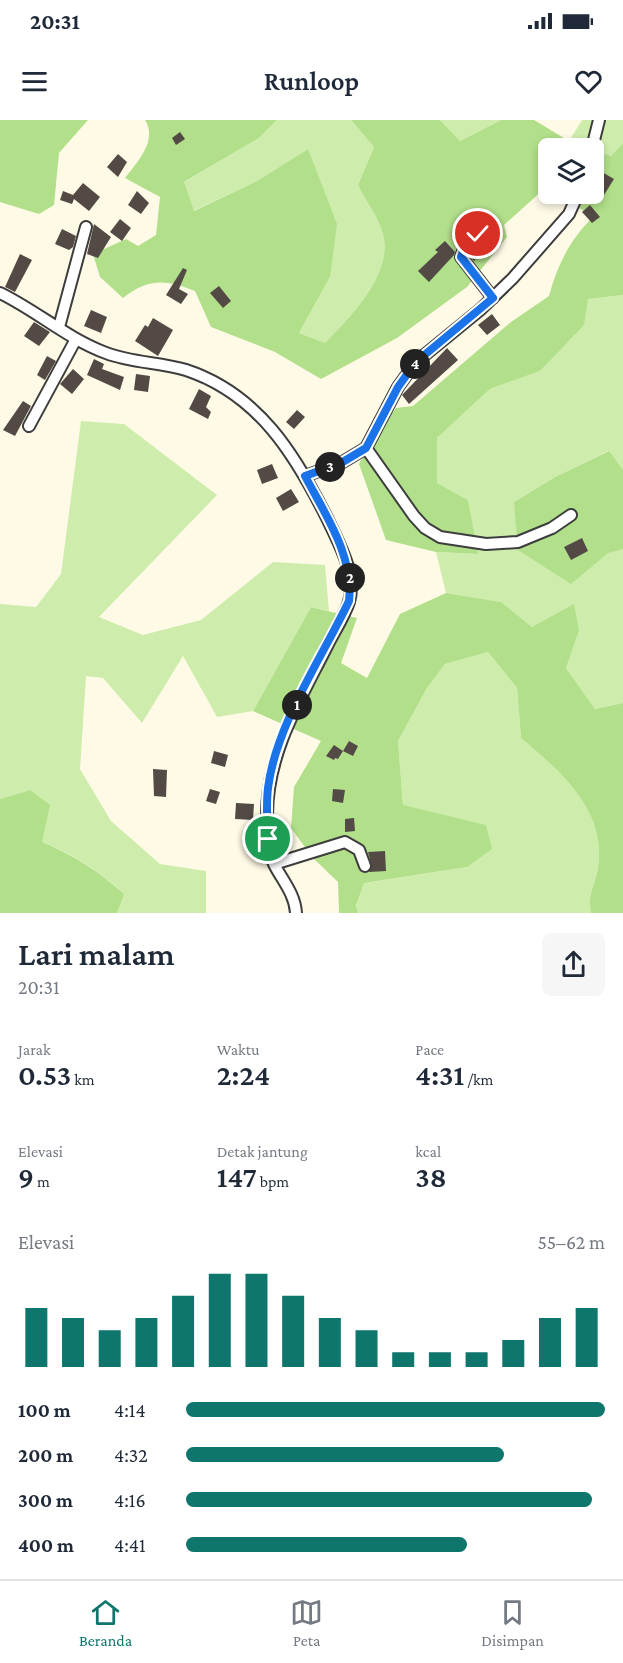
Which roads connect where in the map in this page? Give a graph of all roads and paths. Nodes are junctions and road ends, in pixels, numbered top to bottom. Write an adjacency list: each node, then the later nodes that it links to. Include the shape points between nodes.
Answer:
1 (599, 120): 2 (street)
2 (594, 138)
3 (574, 204): 7 (street, via 569,214)
4 (86, 227): 8 (street)
5 (478, 234): 7 (street, via 461,257)
6 (0, 293): 8 (street)
7 (493, 298): 11 (street, via 416,362)
8 (58, 327): 9 (street)
9 (76, 339): 10 (street); 12 (street, via 106,353 184,370 218,385 260,414)
10 (29, 426)
11 (366, 448): 12 (street, via 341,463); 13 (street, via 405,498 414,516 440,537 486,544 518,542)
12 (305, 476): 14 (street, via 337,539 351,586 349,601 273,763 267,814)
13 (571, 515)
14 (274, 864): 15 (street, via 345,842 359,850); 16 (street, via 290,891)
15 (365, 866)
16 (297, 913)

